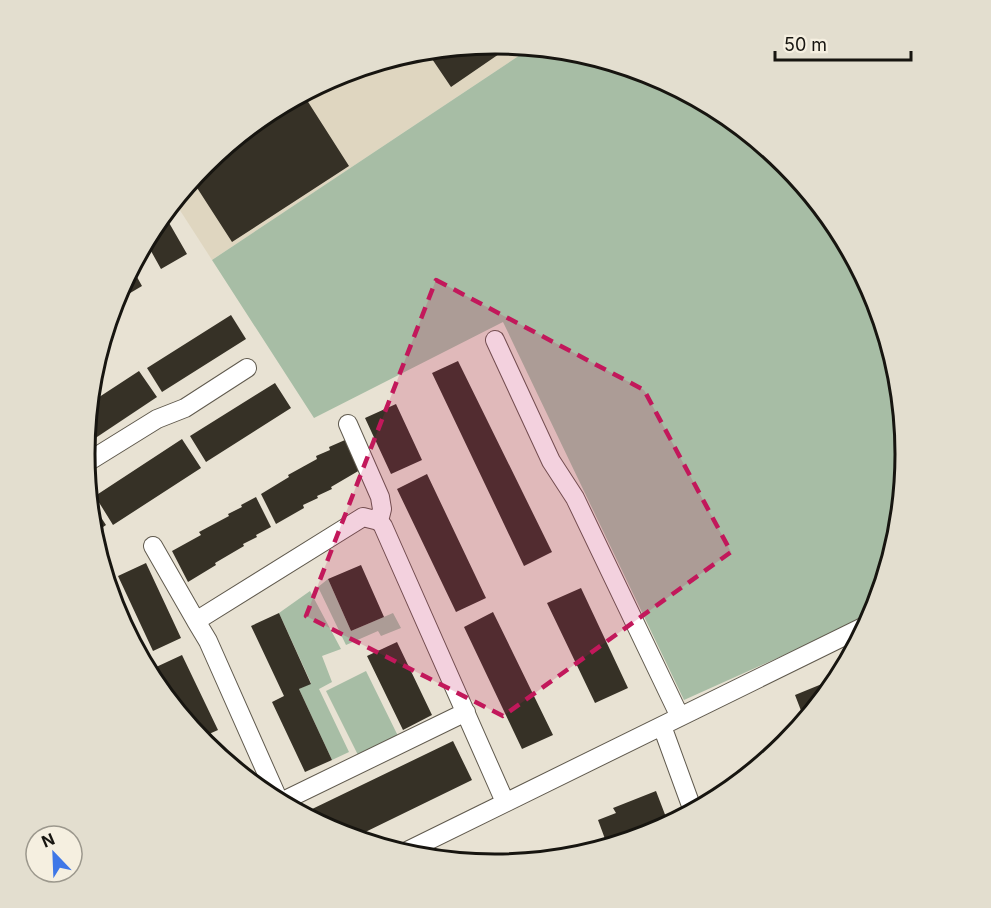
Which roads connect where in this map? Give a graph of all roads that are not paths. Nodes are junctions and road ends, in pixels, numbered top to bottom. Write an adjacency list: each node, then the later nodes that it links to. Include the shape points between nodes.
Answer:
1 (495, 340): 10 (street, via 551,461 575,498)
2 (247, 368): 4 (street, via 185,408)
3 (348, 424): 5 (street, via 380,497)
4 (95, 454)
5 (379, 521): 7 (street, via 363,517); 9 (street)
6 (153, 546): 7 (street)
7 (196, 621): 12 (street)
8 (852, 634): 10 (street)
9 (466, 712): 13 (street); 14 (street)
10 (680, 717): 11 (street)
11 (662, 726): 14 (street); 15 (street)
12 (273, 787)
13 (290, 797)
14 (506, 802): 16 (street)
15 (690, 803)
16 (417, 846)

